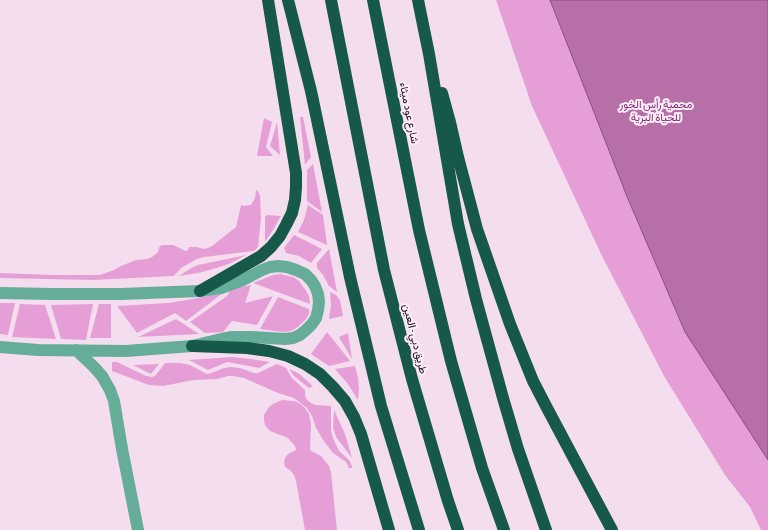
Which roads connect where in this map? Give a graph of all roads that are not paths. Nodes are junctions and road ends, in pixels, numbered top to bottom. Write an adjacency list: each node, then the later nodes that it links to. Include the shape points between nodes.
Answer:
1 (268, 0): 7 (highway, via 296,174 292,213 280,236 262,256)
2 (288, 0): 14 (highway, via 311,91 350,277 381,406)
3 (331, 0): 15 (highway, طريق دبي - العين, via 384,270 412,379)
4 (373, 0): 16 (highway, شارع عود ميثاء, via 419,230 450,361 482,468)
5 (418, 0): 6 (highway)
6 (429, 54): 17 (highway, via 458,224 474,292 518,449); 18 (highway, via 450,122 477,229 510,324 533,380)
7 (200, 291): 8 (street, via 121,294); 9 (street, via 231,285 262,270 278,266 304,274 315,286 319,302 312,324 293,338 232,337)
8 (0, 293)
9 (192, 346): 11 (street, via 126,351); 13 (highway, via 247,348 288,356 320,374 334,387 345,401 361,434)
10 (0, 348): 11 (street)
11 (76, 350): 12 (street, via 102,376 114,401)
12 (138, 530)
13 (389, 530)
14 (419, 530)
15 (458, 530)
16 (504, 530)
17 (546, 530)
18 (612, 530)

